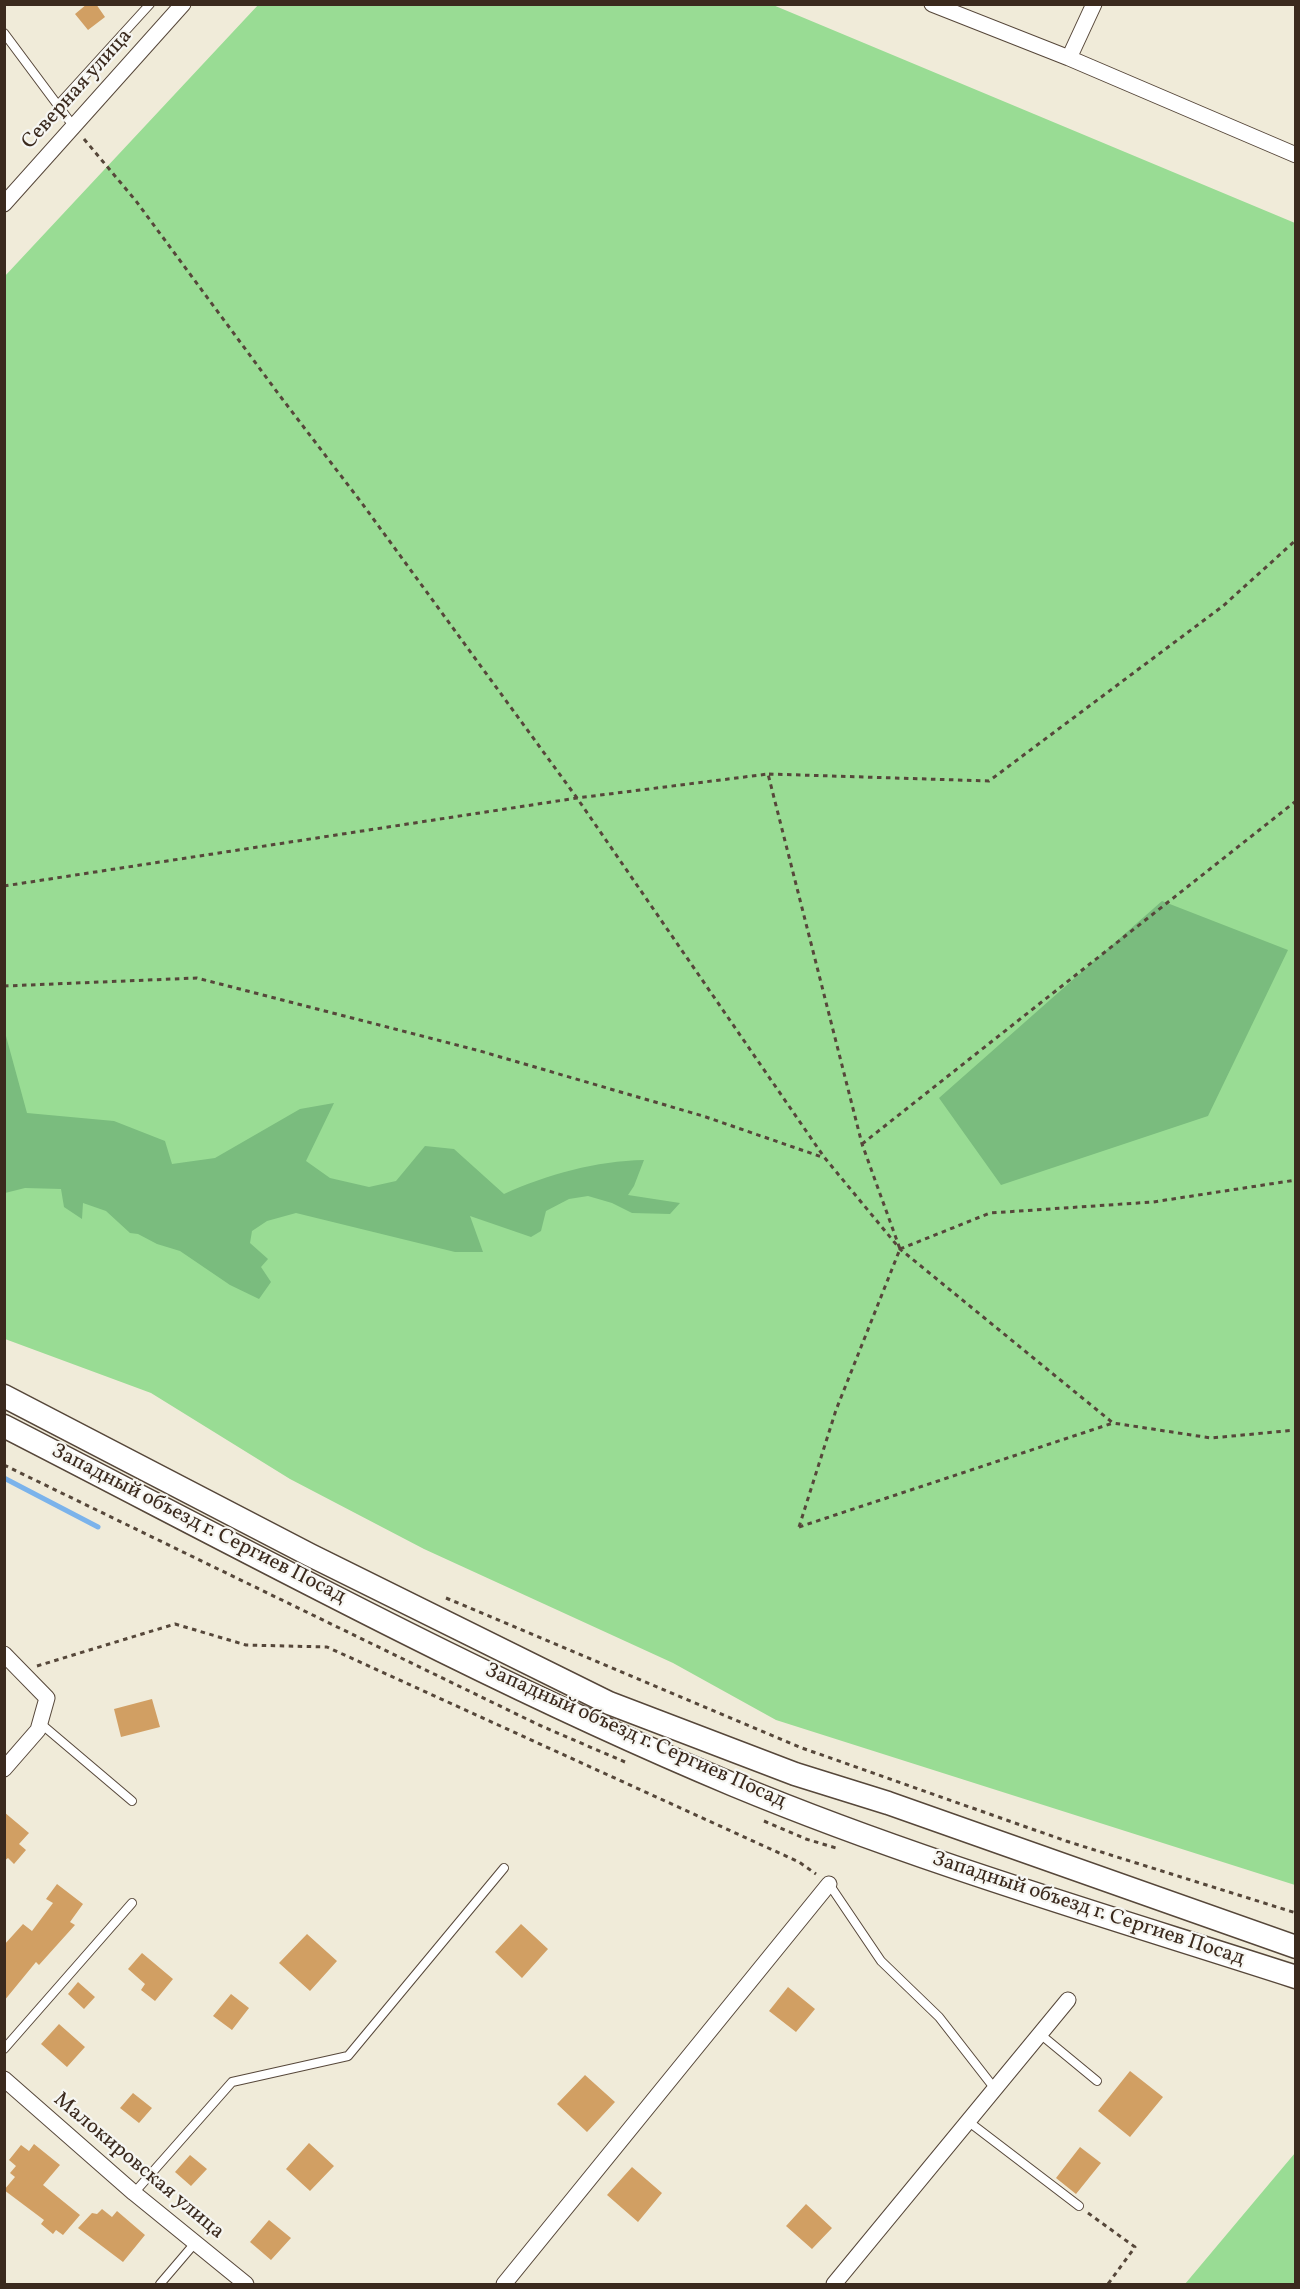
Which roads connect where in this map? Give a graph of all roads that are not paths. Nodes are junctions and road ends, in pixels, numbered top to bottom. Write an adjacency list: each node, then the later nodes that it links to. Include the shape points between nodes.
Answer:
1 (150, 4): 7 (lane)
2 (183, 4): 8 (street, Северная улица)
3 (932, 4): 6 (street)
4 (1094, 4): 6 (street)
5 (4, 33): 7 (lane)
6 (1070, 58): 9 (street)
7 (58, 105): 8 (lane)
8 (74, 127): 10 (street, Северная улица)
9 (1296, 155)
10 (4, 204)
11 (4, 1396): 20 (main road, Западный объезд г. Сергиев Посад, via 310,1555 609,1702 795,1774)
12 (4, 1426): 21 (main road, Западный объезд г. Сергиев Посад, via 531,1694 733,1784 896,1848)
13 (4, 1654): 14 (street, via 47,1698)
14 (40, 1723): 15 (street); 16 (lane)
15 (4, 1769)
16 (132, 1801)
17 (504, 1868): 29 (lane, via 348,2056 232,2082)
18 (829, 1884): 27 (lane, via 881,1961 939,2017); 34 (street)
19 (132, 1903): 24 (lane)
20 (1296, 1947)
21 (1296, 1977)
22 (1068, 2000): 23 (street)
23 (1040, 2034): 26 (lane); 27 (street)
24 (4, 2049)
25 (4, 2079): 29 (street, Малокировская улица)
26 (1097, 2081)
27 (995, 2089): 28 (street)
28 (969, 2122): 30 (lane); 35 (street)
29 (134, 2193): 31 (street, Малокировская улица)
30 (1079, 2206)
31 (195, 2243): 32 (lane); 33 (street, Малокировская улица)
32 (160, 2284)
33 (246, 2284)
34 (504, 2284)
35 (834, 2284)

